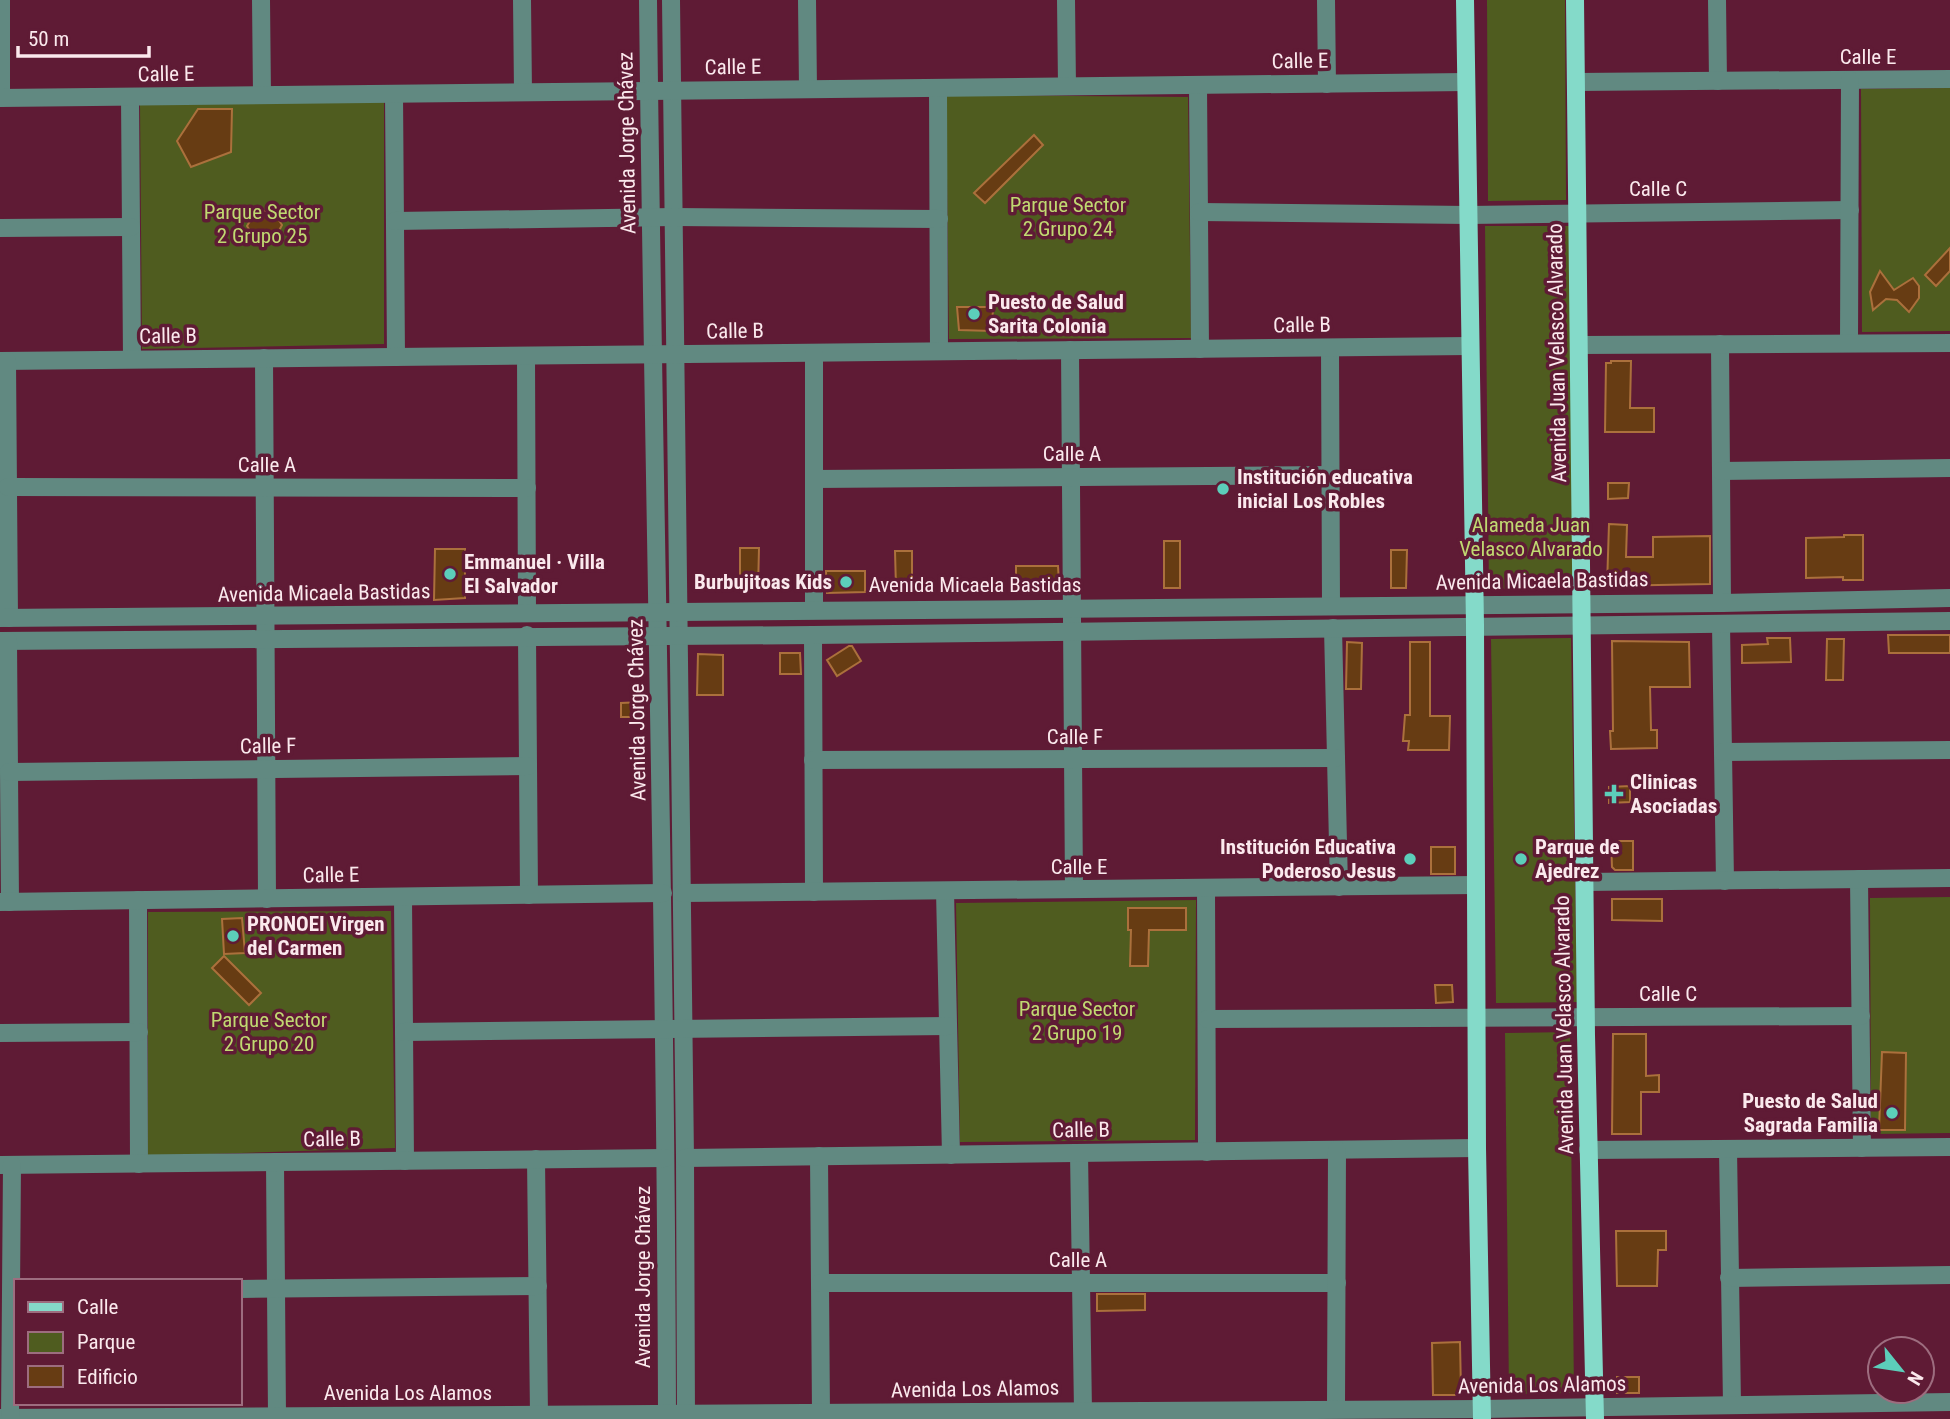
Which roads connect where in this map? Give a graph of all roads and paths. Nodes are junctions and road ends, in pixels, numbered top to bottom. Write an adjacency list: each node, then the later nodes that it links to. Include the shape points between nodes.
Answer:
1 (1, 0): 28 (street)
2 (261, 0): 26 (street)
3 (522, 0): 24 (street)
4 (648, 0): 22 (street, Avenida Jorge Chávez)
5 (671, 0): 23 (street, Avenida Jorge Chávez)
6 (807, 0): 21 (street)
7 (1066, 0): 19 (street)
8 (1326, 0): 17 (street)
9 (1465, 0): 15 (main road)
10 (1575, 0): 16 (main road, Avenida Juan Velasco Alvarado)
11 (1717, 0): 14 (street)
12 (1950, 79): 13 (street, Calle E)
13 (1850, 80): 14 (street, Calle E); 29 (street)
14 (1718, 81): 16 (street, Calle E)
15 (1466, 82): 17 (street, Calle E); 32 (main road)
16 (1576, 82): 31 (main road, Avenida Juan Velasco Alvarado)
17 (1327, 84): 18 (street, Calle E)
18 (1198, 85): 19 (street, Calle E); 30 (street)
19 (1067, 86): 20 (street, Calle E)
20 (938, 88): 21 (street, Calle E); 35 (street)
21 (808, 89): 23 (street, Calle E)
22 (649, 91): 23 (street, Calle E); 24 (street, Calle E); 33 (street, Avenida Jorge Chávez)
23 (672, 91): 34 (street, Avenida Jorge Chávez)
24 (523, 92): 25 (street, Calle E)
25 (394, 94): 26 (street, Calle E); 36 (street)
26 (262, 95): 27 (street, Calle E)
27 (130, 97): 28 (street, Calle E); 37 (street)
28 (1, 98)
29 (1850, 210): 31 (street, Calle C); 39 (street)
30 (1199, 212): 32 (street, Calle C); 45 (street)
31 (1578, 212): 32 (street, Calle C); 42 (main road, Avenida Juan Velasco Alvarado)
32 (1468, 215): 43 (main road)
33 (652, 217): 34 (street); 36 (street); 49 (street, Avenida Jorge Chávez)
34 (674, 217): 35 (street); 50 (street, Avenida Jorge Chávez)
35 (939, 219): 47 (street)
36 (395, 221): 52 (street)
37 (131, 227): 38 (street); 54 (street)
38 (0, 228)
39 (1849, 343): 40 (street); 41 (street)
40 (1950, 343)
41 (1720, 344): 42 (street); 57 (street)
42 (1580, 345): 65 (main road, Avenida Juan Velasco Alvarado)
43 (1470, 346): 44 (street, Calle B); 67 (main road)
44 (1330, 348): 45 (street, Calle B); 58 (street)
45 (1200, 349): 46 (street, Calle B)
46 (1070, 350): 47 (street, Calle B); 59 (street)
47 (939, 351): 48 (street, Calle B)
48 (814, 353): 50 (street, Calle B); 60 (street)
49 (652, 354): 50 (street, Calle B); 51 (street, Calle B); 71 (street, Avenida Jorge Chávez)
50 (675, 354): 73 (street, Avenida Jorge Chávez)
51 (526, 356): 52 (street, Calle B); 63 (street)
52 (396, 357): 53 (street, Calle B)
53 (264, 358): 54 (street, Calle B); 62 (street)
54 (132, 359): 55 (street, Calle B)
55 (4, 361): 61 (street)
56 (1950, 468): 57 (street)
57 (1721, 471): 66 (street)
58 (1330, 475): 59 (street, Calle A); 68 (street)
59 (1070, 477): 60 (street, Calle A); 69 (street)
60 (814, 479): 70 (street)
61 (8, 487): 62 (street, Calle A); 75 (street)
62 (265, 488): 63 (street, Calle A); 74 (street)
63 (527, 488): 72 (street)
64 (1950, 598): 66 (street, Avenida Micaela Bastidas)
65 (1583, 603): 66 (street, Avenida Micaela Bastidas); 67 (street, Avenida Micaela Bastidas); 77 (main road, Avenida Juan Velasco Alvarado)
66 (1722, 603)
67 (1474, 605): 68 (street, Avenida Micaela Bastidas); 79 (main road)
68 (1331, 606): 69 (street, Avenida Micaela Bastidas)
69 (1071, 608): 70 (street, Avenida Micaela Bastidas); 81 (street)
70 (814, 609): 73 (street, Avenida Micaela Bastidas)
71 (658, 612): 72 (street, Avenida Micaela Bastidas); 73 (street, Avenida Micaela Bastidas); 83 (street, Avenida Jorge Chávez)
72 (527, 613): 74 (street, Avenida Micaela Bastidas)
73 (678, 613): 85 (street, Avenida Jorge Chávez)
74 (265, 616): 75 (street, Avenida Micaela Bastidas); 86 (street)
75 (4, 618)
76 (1950, 621): 78 (street, Avenida Micaela Bastidas)
77 (1583, 624): 78 (street, Avenida Micaela Bastidas); 79 (street, Avenida Micaela Bastidas); 99 (main road, Avenida Juan Velasco Alvarado)
78 (1721, 624): 89 (street)
79 (1475, 625): 80 (street, Avenida Micaela Bastidas); 100 (main road)
80 (1333, 628): 81 (street, Avenida Micaela Bastidas); 90 (street)
81 (1071, 632): 84 (street, Avenida Micaela Bastidas); 91 (street)
82 (527, 635): 83 (street, Avenida Micaela Bastidas); 86 (street, Avenida Micaela Bastidas); 93 (street)
83 (658, 635): 85 (street, Avenida Micaela Bastidas); 106 (street, Avenida Jorge Chávez)
84 (813, 635): 85 (street, Avenida Micaela Bastidas); 92 (street)
85 (679, 636): 107 (street, Avenida Jorge Chávez)
86 (265, 638): 87 (street, Avenida Micaela Bastidas); 94 (street)
87 (4, 641): 95 (street)
88 (1950, 750): 89 (street)
89 (1723, 752): 98 (street)
90 (1336, 758): 91 (street, Calle F); 101 (street)
91 (1073, 759): 92 (street, Calle F); 103 (street)
92 (813, 760): 105 (street)
93 (528, 766): 94 (street, Calle F); 108 (street)
94 (266, 769): 95 (street, Calle F); 110 (street)
95 (9, 772): 112 (street)
96 (1950, 878): 97 (street)
97 (1859, 879): 98 (street); 113 (street)
98 (1724, 881): 99 (street)
99 (1585, 882): 115 (main road, Avenida Juan Velasco Alvarado)
100 (1476, 885): 101 (street, Calle E); 114 (main road)
101 (1339, 887): 102 (street, Calle E)
102 (1206, 888): 103 (street, Calle E); 116 (street)
103 (1074, 889): 104 (street, Calle E)
104 (945, 891): 105 (street, Calle E); 117 (street)
105 (814, 892): 107 (street, Calle E)
106 (663, 893): 108 (street, Calle E); 118 (street, Avenida Jorge Chávez)
107 (682, 893): 119 (street, Avenida Jorge Chávez)
108 (528, 895): 109 (street, Calle E)
109 (403, 897): 110 (street, Calle E); 121 (street)
110 (267, 899): 111 (street, Calle E)
111 (138, 900): 112 (street, Calle E); 120 (street)
112 (5, 902)
113 (1861, 1016): 115 (street, Calle C); 125 (street)
114 (1477, 1018): 115 (street, Calle C); 116 (street, Calle C); 124 (main road)
115 (1586, 1018): 128 (main road, Avenida Juan Velasco Alvarado)
116 (1207, 1019): 129 (street)
117 (948, 1026): 119 (street); 131 (street)
118 (664, 1029): 119 (street); 121 (street); 133 (street, Avenida Jorge Chávez)
119 (683, 1029): 134 (street, Avenida Jorge Chávez)
120 (139, 1032): 122 (street); 138 (street)
121 (404, 1032): 136 (street)
122 (0, 1033)
123 (1950, 1147): 125 (street)
124 (1477, 1148): 127 (street, Calle B); 155 (main road)
125 (1862, 1148): 126 (street)
126 (1728, 1149): 128 (street); 141 (street)
127 (1337, 1150): 129 (street, Calle B); 144 (street)
128 (1588, 1150): 154 (main road, Avenida Juan Velasco Alvarado)
129 (1207, 1152): 130 (street, Calle B)
130 (1079, 1153): 131 (street, Calle B); 143 (street)
131 (951, 1155): 132 (street, Calle B)
132 (819, 1156): 134 (street, Calle B); 142 (street)
133 (665, 1158): 135 (street, Calle B); 159 (street, Avenida Jorge Chávez)
134 (685, 1158): 158 (street, Avenida Jorge Chávez)
135 (536, 1159): 136 (street, Calle B); 145 (street)
136 (405, 1161): 137 (street, Calle B)
137 (275, 1162): 138 (street, Calle B); 147 (street)
138 (139, 1164): 139 (street, Calle B)
139 (6, 1165): 148 (street)
140 (1950, 1275): 141 (street)
141 (1729, 1278): 150 (street)
142 (820, 1283): 143 (street, Calle A); 153 (street)
143 (1081, 1283): 144 (street, Calle A); 152 (street)
144 (1337, 1283): 151 (street)
145 (538, 1286): 147 (street); 156 (street)
146 (242, 1289): 147 (street)
147 (276, 1289): 157 (street)
148 (13, 1291): 160 (street)
149 (1950, 1402): 150 (street, Avenida Los Alamos)
150 (1732, 1404): 154 (street, Avenida Los Alamos)
151 (1336, 1409): 152 (street, Avenida Los Alamos); 155 (street, Avenida Los Alamos)
152 (1083, 1411): 153 (street, Avenida Los Alamos)
153 (821, 1413): 158 (street, Avenida Los Alamos)
154 (1595, 1413): 155 (street, Avenida Los Alamos)
155 (1482, 1414)
156 (539, 1415): 157 (street, Avenida Los Alamos); 159 (street, Avenida Los Alamos)
157 (277, 1416): 160 (street, Avenida Los Alamos)
158 (686, 1416): 159 (street, Avenida Los Alamos)
159 (667, 1417)
160 (5, 1418)

